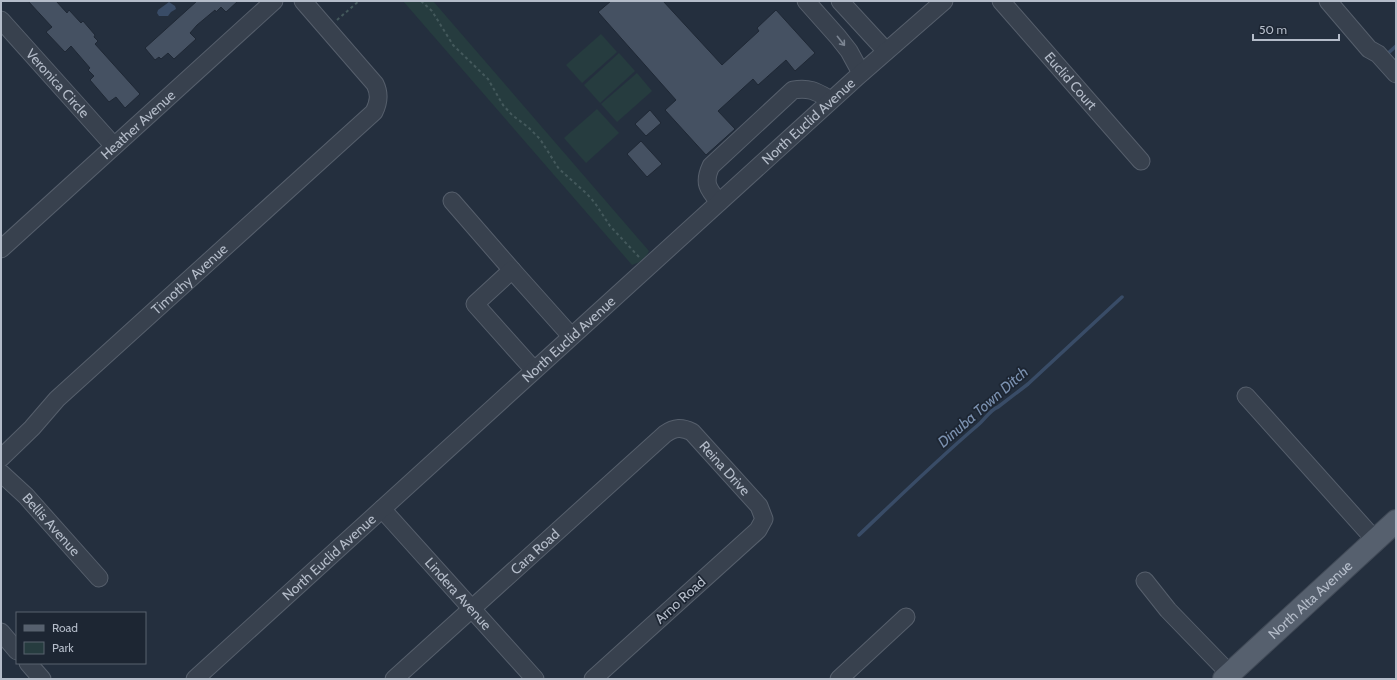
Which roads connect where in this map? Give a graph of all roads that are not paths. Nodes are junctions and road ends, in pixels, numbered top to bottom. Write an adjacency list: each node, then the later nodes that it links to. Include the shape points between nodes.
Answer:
1 (274, 1): 16 (street, Heather Avenue)
2 (303, 1): 26 (street, Timothy Avenue, via 375,84 379,95 377,107 57,399)
3 (806, 1): 9 (street)
4 (944, 1): 11 (street, North Euclid Avenue)
5 (1001, 1): 17 (street, Euclid Court)
6 (1328, 1): 10 (street)
7 (841, 2): 9 (street); 11 (street)
8 (1, 20): 16 (street, Veronica Circle)
9 (823, 20): 12 (street, one-way to 12, via 849,51)
10 (1369, 49): 13 (street, via 1378,54); 14 (street, via 1371,58)
11 (886, 51): 12 (street, North Euclid Avenue)
12 (861, 73): 15 (street, North Euclid Avenue)
13 (1396, 74)
14 (1396, 87)
15 (831, 100): 19 (street, North Euclid Avenue); 19 (street, via 804,88 793,90 711,166 707,175 708,187)
16 (114, 146): 20 (street, Heather Avenue)
17 (1141, 161)
18 (452, 201): 21 (street)
19 (719, 202): 22 (street, North Euclid Avenue)
20 (2, 244)
21 (512, 270): 22 (street); 23 (street, via 475,304)
22 (571, 336): 23 (street, North Euclid Avenue)
23 (534, 370): 28 (street, North Euclid Avenue)
24 (1246, 396): 31 (street)
25 (678, 428): 29 (street, Reina Drive, via 692,432 759,506); 34 (street, Cara Road, via 665,434)
26 (1, 458)
27 (1, 473): 32 (street, Bellis Avenue, via 26,496)
28 (382, 508): 34 (street, Lindera Avenue); 41 (street, North Euclid Avenue)
29 (764, 519): 44 (street, Arno Road, via 758,530)
30 (1396, 521): 31 (main road, North Alta Avenue)
31 (1376, 540): 39 (main road, North Alta Avenue)
32 (99, 578)
33 (1145, 581): 39 (street)
34 (472, 608): 42 (street, Cara Road); 43 (street, Lindera Avenue)
35 (906, 617): 45 (street)
36 (1, 632): 37 (street)
37 (16, 650)
38 (29, 664): 40 (street)
39 (1227, 676)
40 (42, 679)
41 (195, 679)
42 (394, 679)
43 (534, 679)
44 (593, 679)
45 (839, 679)

